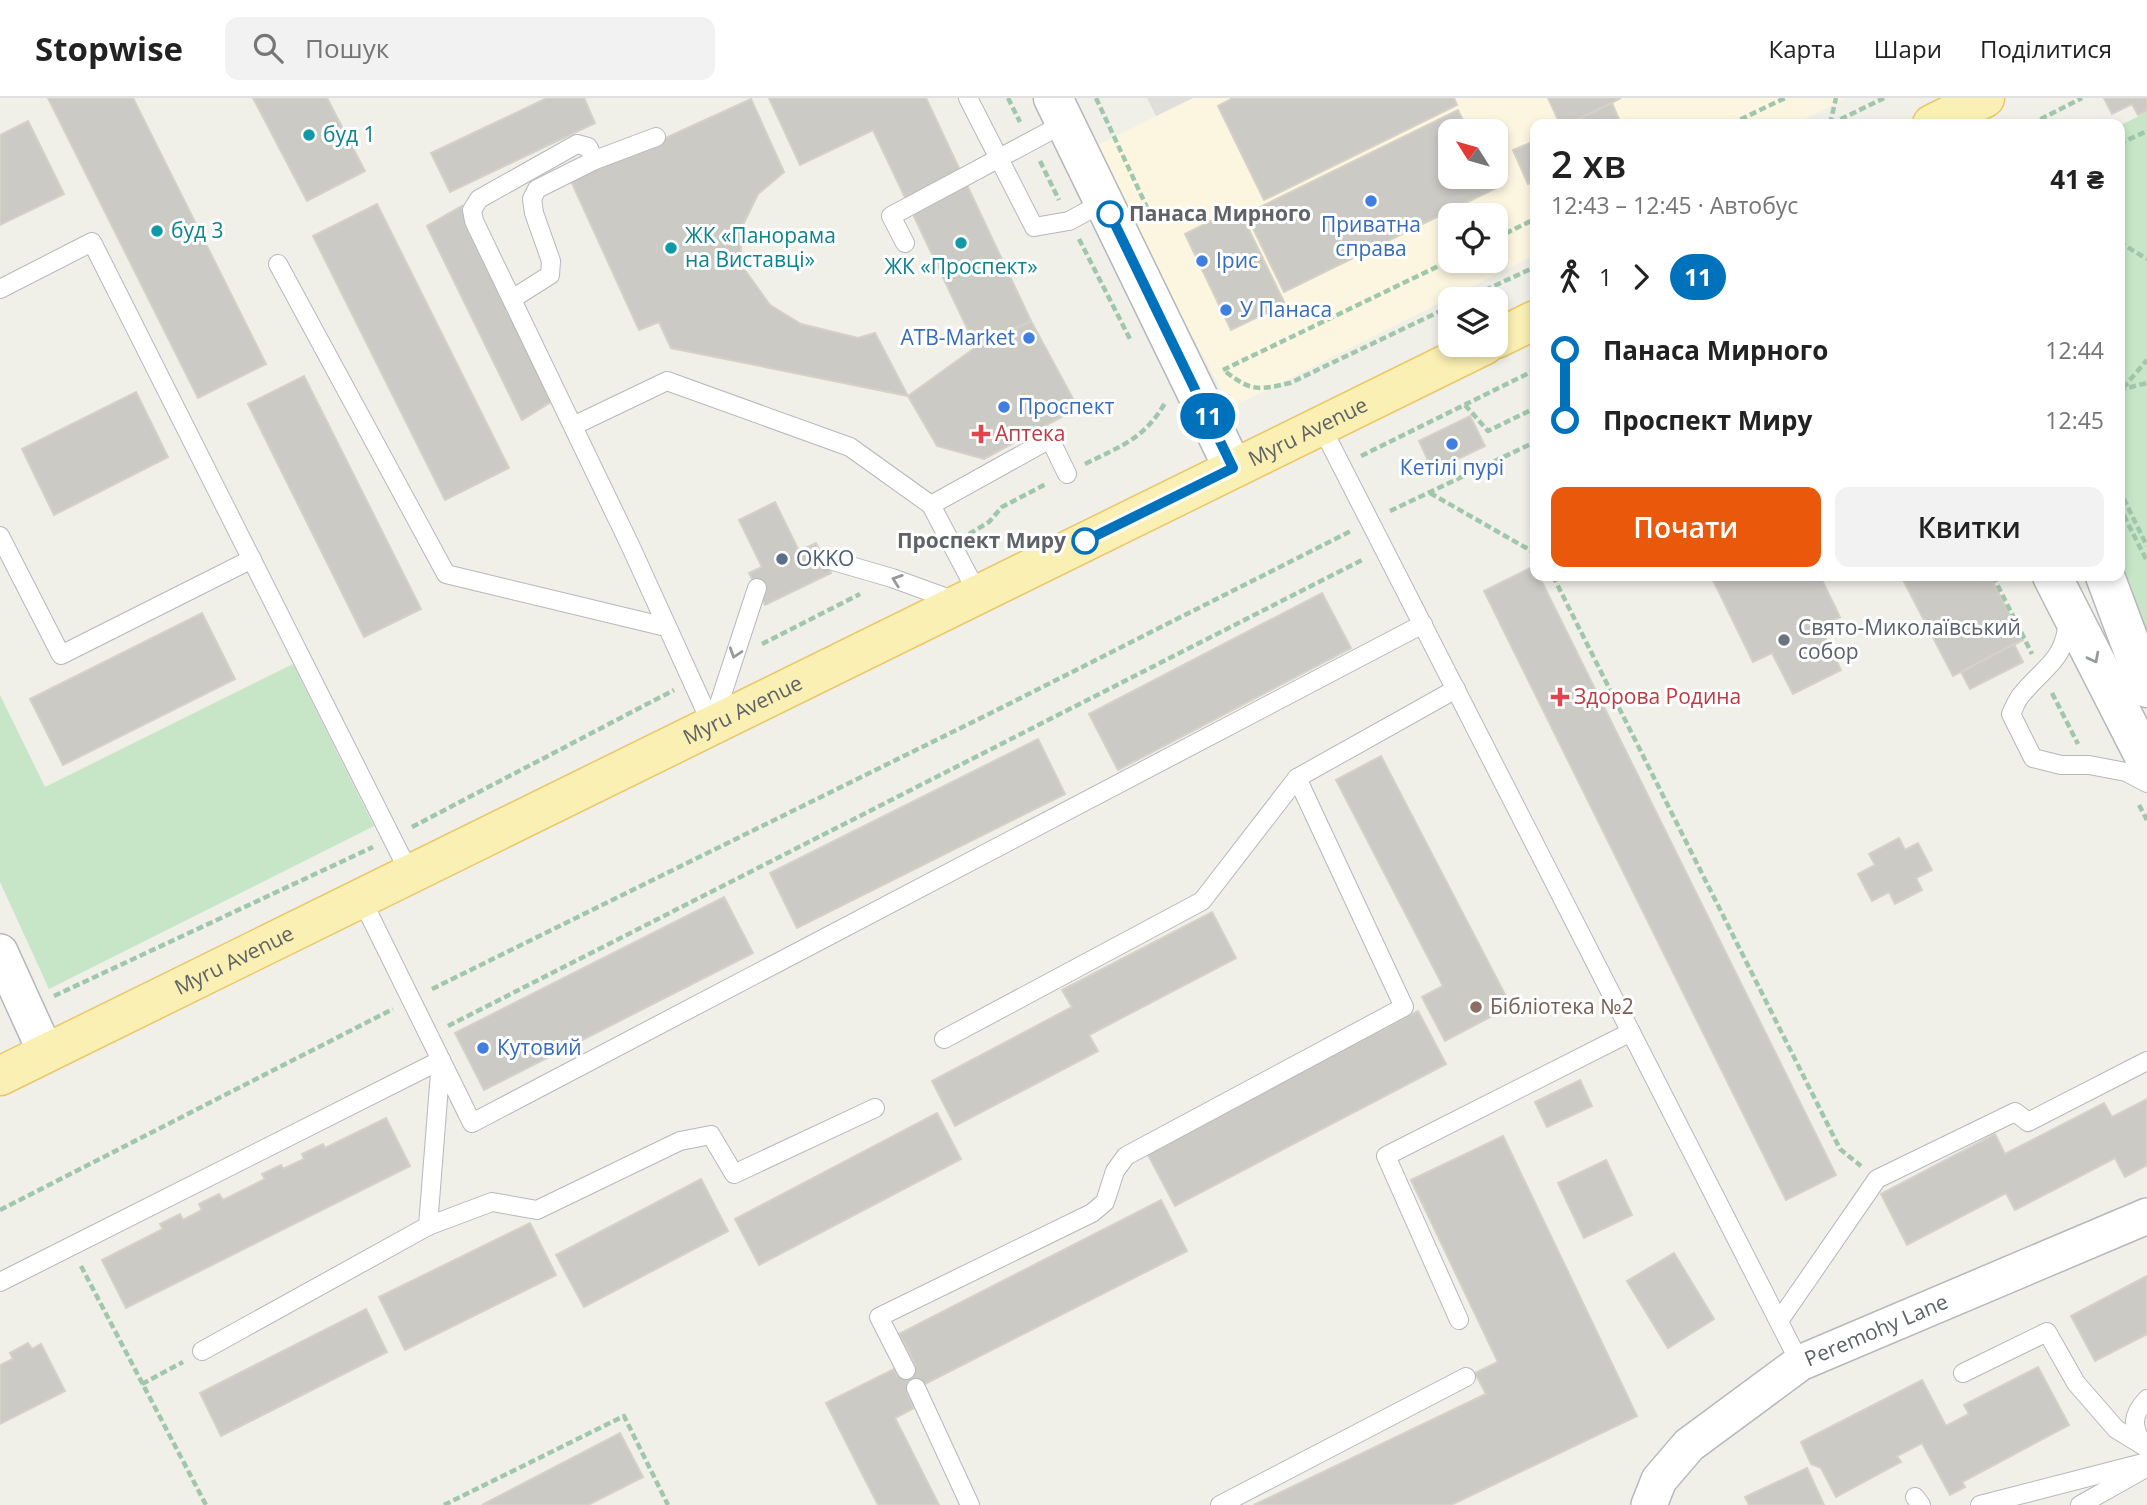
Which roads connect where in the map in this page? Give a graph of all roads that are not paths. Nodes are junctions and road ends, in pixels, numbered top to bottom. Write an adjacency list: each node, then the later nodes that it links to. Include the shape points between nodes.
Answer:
1 (968, 98): 6 (lane)
2 (1985, 98): 4 (main road)
3 (1059, 110): 6 (lane, via 1030,142); 8 (main road)
4 (1942, 119)
5 (656, 136): 7 (lane)
6 (999, 158): 8 (lane, via 1034,227 1069,221); 9 (lane, via 891,216)
7 (595, 160): 12 (lane, via 537,189 532,199 534,213 551,261 550,275); 12 (lane, via 588,147 577,144 479,199 472,210)
8 (1104, 202): 18 (main road)
9 (905, 243)
10 (278, 264): 29 (lane, via 446,574)
11 (0, 289): 23 (lane, via 92,242)
12 (512, 299): 17 (lane)
13 (1530, 322): 14 (main road)
14 (1508, 333)
15 (1460, 357): 16 (main road, Myru Avenue)
16 (1321, 425): 18 (main road, Myru Avenue); 28 (lane)
17 (573, 426): 20 (lane, via 667,381 850,447); 29 (lane)
18 (1233, 468): 27 (main road, Myru Avenue)
19 (1066, 474): 20 (lane, via 1050,439)
20 (931, 505): 27 (lane, via 952,543)
21 (0, 536): 23 (lane, via 61,655)
22 (822, 558): 27 (lane, one-way to 22)
23 (252, 559): 36 (lane)
24 (2107, 581): 30 (main road)
25 (757, 588): 32 (lane, one-way to 32)
26 (2061, 592): 33 (main road, one-way to 33); 35 (lane, via 2067,635 2054,662 2021,695 2011,714 2033,758 2126,772)
27 (970, 598): 32 (main road, Myru Avenue)
28 (1423, 624): 31 (lane); 42 (lane, via 472,1123)
29 (666, 627): 32 (lane)
30 (2147, 688)
31 (1456, 689): 34 (lane); 39 (lane)
32 (712, 725): 36 (main road, Myru Avenue)
33 (2147, 762)
34 (1297, 778): 40 (lane, via 1202,901); 53 (lane, via 1404,1007 1126,1156 1115,1171 1105,1202 1092,1213 879,1317)
35 (2147, 783)
36 (410, 874): 37 (main road, Myru Avenue)
37 (361, 898): 41 (main road, Myru Avenue); 42 (lane)
38 (0, 952): 41 (street)
39 (1631, 1032): 49 (lane, via 1386,1156); 50 (lane)
40 (944, 1039)
41 (46, 1053): 44 (main road, Myru Avenue)
42 (441, 1060): 47 (lane); 48 (lane)
43 (2147, 1061): 50 (lane, via 2028,1122 2015,1112 1877,1179)
44 (0, 1076)
45 (875, 1108): 47 (lane, via 734,1174 711,1135 680,1141 537,1210 492,1202)
46 (2147, 1216): 52 (street, Peremohy Lane)
47 (428, 1226): 51 (lane)
48 (0, 1282)
49 (1459, 1320)
50 (1779, 1321): 52 (lane)
51 (202, 1351)
52 (1800, 1363): 61 (street, Peremohy Lane, via 1689,1446 1659,1480)
53 (906, 1370)
54 (1963, 1373): 58 (lane, via 2047,1332 2076,1383 2116,1429)
55 (1466, 1377): 60 (lane)
56 (916, 1388): 59 (lane)
57 (2147, 1399): 58 (lane, via 2137,1409 2134,1431)
58 (2146, 1453): 62 (lane); 63 (lane)
59 (970, 1505)
60 (1220, 1505)
61 (1649, 1505)
62 (1980, 1505)
63 (2080, 1505)

